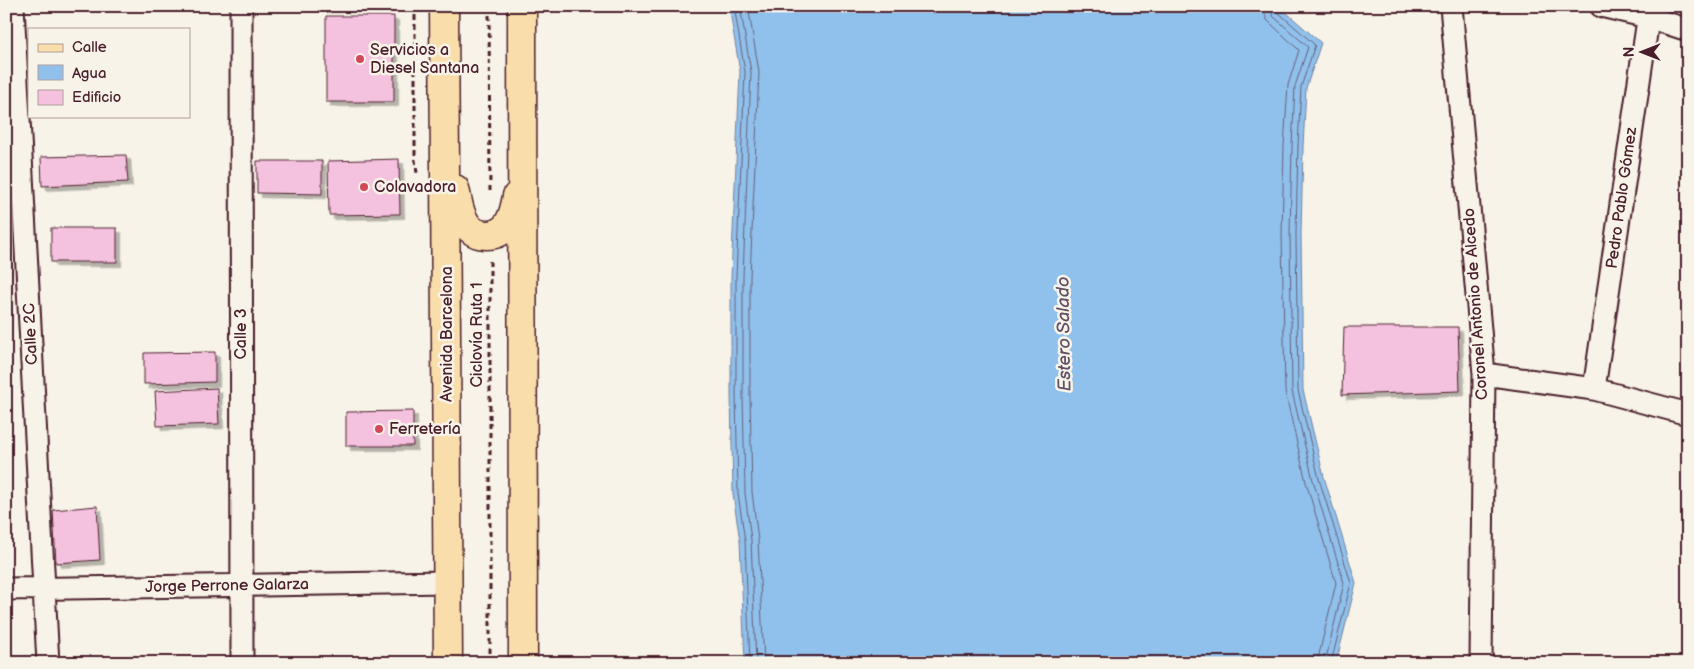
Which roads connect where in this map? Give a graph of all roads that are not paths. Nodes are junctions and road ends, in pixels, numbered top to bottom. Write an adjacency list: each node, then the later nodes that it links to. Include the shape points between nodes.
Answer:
1 (13, 6): 16 (street, Calle 2C)
2 (241, 6): 15 (street, Calle 3)
3 (444, 6): 9 (main road, Avenida Barcelona)
4 (522, 6): 10 (main road)
5 (1451, 6): 11 (street, Coronel Antonio de Alcedo)
6 (1601, 6): 7 (street)
7 (1649, 12): 8 (street); 12 (street, Pedro Pablo Gómez)
8 (1688, 30)
9 (447, 148): 10 (main road, via 463,219 474,232 490,235 505,228 515,210); 14 (main road, Avenida Barcelona)
10 (523, 155): 21 (main road)
11 (1484, 374): 12 (street); 22 (street, Coronel Antonio de Alcedo)
12 (1594, 389): 13 (street)
13 (1688, 414)
14 (447, 582): 15 (street, Jorge Perrone Galarza); 20 (main road, Avenida Barcelona)
15 (242, 586): 16 (street, Jorge Perrone Galarza); 19 (street, Calle 3)
16 (45, 588): 17 (street, Jorge Perrone Galarza); 18 (street, Calle 2C)
17 (6, 589)
18 (48, 663)
19 (242, 663)
20 (448, 663)
21 (523, 663)
22 (1481, 663)

